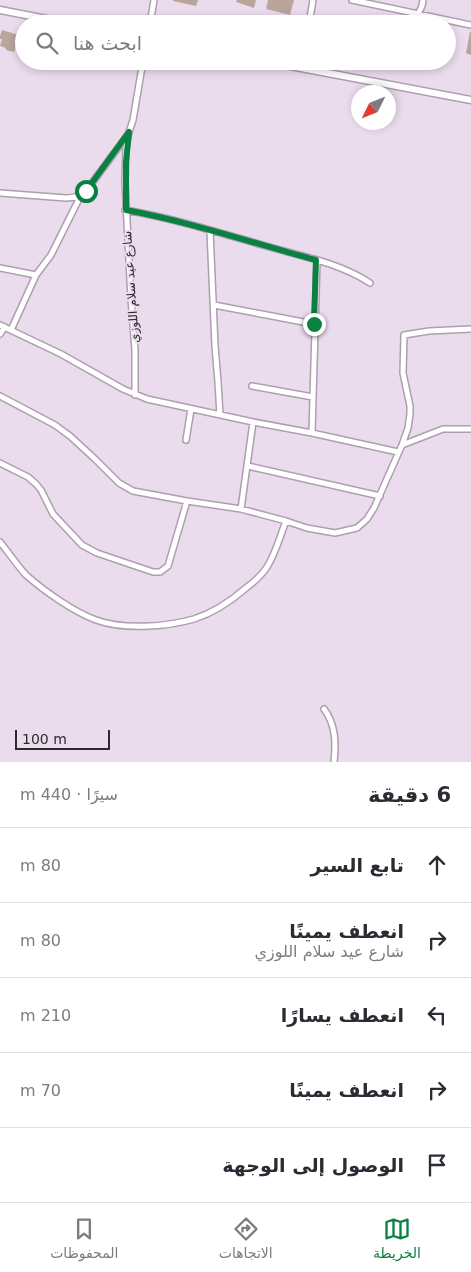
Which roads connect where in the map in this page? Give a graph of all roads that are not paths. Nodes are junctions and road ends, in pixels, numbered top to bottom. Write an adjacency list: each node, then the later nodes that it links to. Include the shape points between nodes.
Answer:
1 (154, 0): 8 (street)
2 (313, 0): 9 (street)
3 (352, 0): 6 (street)
4 (422, 0): 6 (street)
5 (0, 10): 7 (street)
6 (418, 14): 10 (street)
7 (26, 15)
8 (152, 15)
9 (310, 15)
10 (423, 15)
11 (456, 22): 12 (street)
12 (471, 25)
13 (141, 70): 16 (street, شارع عيد سلام اللوزي)
14 (326, 70): 15 (street)
15 (471, 100)
16 (129, 132): 18 (street); 19 (street, شارع عيد سلام اللوزي, via 125,169)
17 (0, 194): 18 (street, via 66,198)
18 (81, 195): 23 (street, via 51,255)
19 (126, 210): 20 (street); 32 (street, شارع عيد سلام اللوزي, via 135,350)
20 (210, 230): 21 (street); 25 (street)
21 (316, 260): 24 (street); 26 (street)
22 (0, 268): 23 (street)
23 (36, 275): 29 (street)
24 (370, 284)
25 (214, 305): 26 (street); 36 (street)
26 (314, 324): 34 (street)
27 (2, 326): 29 (street); 30 (street)
28 (471, 329): 41 (street, via 404,335 403,373 410,414)
29 (11, 330): 32 (street)
30 (0, 334)
31 (252, 386): 34 (street)
32 (134, 395): 35 (street)
33 (0, 396): 46 (street, via 55,425 127,488)
34 (313, 397): 39 (street)
35 (191, 409): 36 (street); 40 (street)
36 (220, 415): 37 (street)
37 (253, 422): 39 (street); 44 (street)
38 (471, 429): 41 (street, via 444,429)
39 (312, 433): 42 (street)
40 (186, 440)
41 (402, 445): 42 (street)
42 (398, 452): 45 (street)
43 (0, 463): 46 (street, via 28,476 36,484 53,514 82,546 153,572 160,572 168,566)
44 (248, 466): 45 (street); 47 (street)
45 (380, 496): 48 (street, via 367,519 346,531 321,531)
46 (187, 501): 47 (street)
47 (240, 509): 48 (street)
48 (286, 521): 49 (street, via 267,567 249,586 208,613 166,625 130,627 84,615 36,583)
49 (0, 542)
50 (324, 709): 51 (street, via 332,720 336,745)
51 (334, 762)

